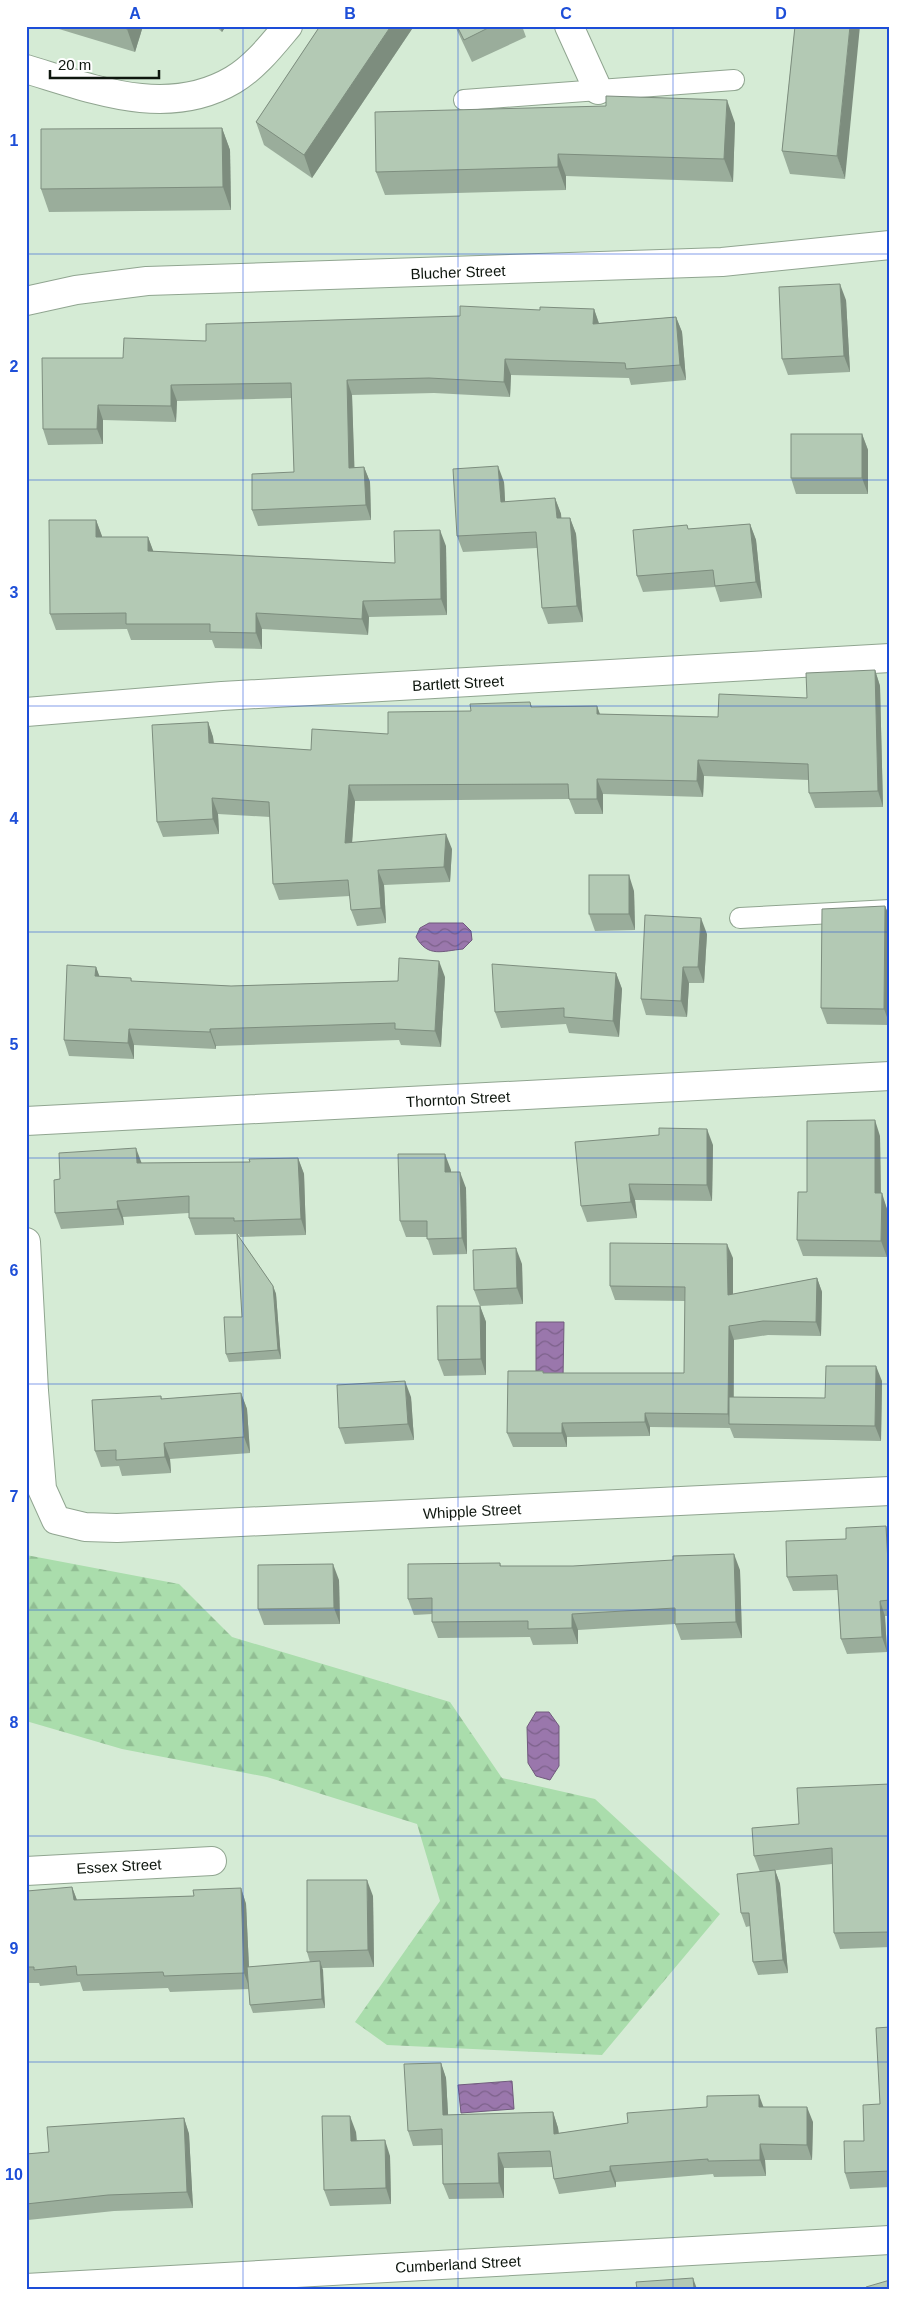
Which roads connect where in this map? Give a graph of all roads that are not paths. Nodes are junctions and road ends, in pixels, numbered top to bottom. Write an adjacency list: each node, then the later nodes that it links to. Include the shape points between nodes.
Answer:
1 (288, 26): 3 (street, via 267,51 234,80 194,96 153,100 111,95)
2 (569, 26): 5 (street)
3 (26, 69)
4 (734, 80): 5 (lane)
5 (598, 90): 6 (lane)
6 (464, 100)
7 (890, 244): 8 (street, Blucher Street, via 722,262 147,281 76,290)
8 (26, 301)
9 (890, 658): 10 (street, Bartlett Street, via 232,696)
10 (26, 712)
11 (890, 910): 12 (lane)
12 (740, 918)
13 (890, 1076): 14 (street, Thornton Street)
14 (26, 1121)
15 (26, 1242): 16 (street, Whipple Street, via 42,1489 56,1520 84,1527 118,1528)
16 (890, 1491)
17 (212, 1861): 18 (street, Essex Street)
18 (26, 1871)
19 (890, 2240): 20 (street, Cumberland Street)
20 (26, 2288)

